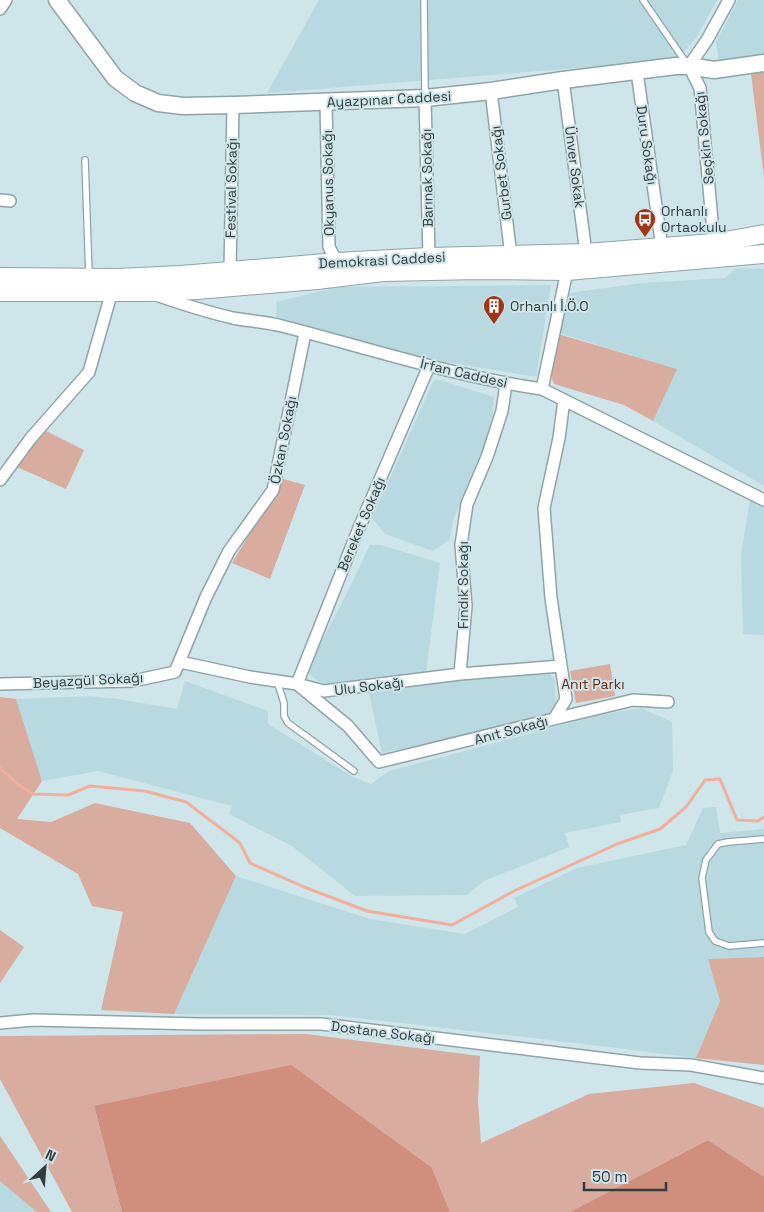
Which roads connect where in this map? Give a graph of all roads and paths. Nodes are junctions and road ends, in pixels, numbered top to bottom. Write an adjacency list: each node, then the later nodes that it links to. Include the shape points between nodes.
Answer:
1 (6, 0): 6 (street)
2 (57, 0): 14 (street, Ayazpınar Caddesi, via 115,78 135,93 170,105)
3 (424, 0): 12 (lane)
4 (643, 0): 8 (lane)
5 (729, 0): 8 (street, via 708,40)
6 (0, 9)
7 (764, 63): 8 (street, Ayazpınar Caddesi, via 714,70)
8 (689, 66): 9 (street, Ayazpınar Caddesi); 17 (street, Seçkin Sokağı, via 700,88)
9 (636, 72): 10 (street, Ayazpınar Caddesi); 18 (street, Duru Sokağı)
10 (563, 80): 11 (street, Ayazpınar Caddesi); 19 (street, Ünver Sokak)
11 (491, 91): 12 (street, Ayazpınar Caddesi); 21 (street, Gurbet Sokağı)
12 (425, 98): 13 (street, Ayazpınar Caddesi); 22 (street, Barınak Sokağı)
13 (326, 102): 14 (street, Ayazpınar Caddesi); 23 (street, Okyanus Sokağı, via 328,247)
14 (232, 105): 24 (street, Festival Sokağı)
15 (85, 160): 27 (lane)
16 (764, 234): 17 (main road, Demokrasi Caddesi)
17 (714, 243): 18 (main road, Demokrasi Caddesi)
18 (662, 248): 19 (main road, Demokrasi Caddesi)
19 (586, 253): 21 (main road, Demokrasi Caddesi)
20 (764, 254): 25 (main road, Demokrasi Caddesi)
21 (511, 256): 22 (main road, Demokrasi Caddesi)
22 (429, 257): 23 (main road, Demokrasi Caddesi)
23 (337, 262): 24 (main road, Demokrasi Caddesi)
24 (230, 271): 27 (main road, Demokrasi Caddesi)
25 (567, 271): 30 (main road, Demokrasi Caddesi, via 383,272); 34 (street)
26 (0, 277): 27 (main road, Demokrasi Caddesi)
27 (89, 278)
28 (112, 291): 29 (main road, Demokrasi Caddesi); 30 (main road, Demokrasi Caddesi); 36 (street, via 89,372 31,438)
29 (0, 292)
30 (147, 292): 31 (street, İrfan Caddesi, via 198,309)
31 (305, 333): 32 (street, İrfan Caddesi); 39 (street, Özkan Sokağı, via 273,490 229,551 206,597)
32 (429, 366): 33 (street, İrfan Caddesi); 43 (street, Bereket Sokağı, via 359,528)
33 (506, 384): 34 (street, İrfan Caddesi); 40 (street, Fındık Sokağı, via 502,411 467,504 461,545 466,606)
34 (542, 389): 35 (street, İrfan Caddesi)
35 (564, 400): 37 (street, İrfan Caddesi); 38 (street, Anıt Sokağı, via 560,438 544,508 551,598)
36 (0, 480)
37 (764, 500)
38 (561, 666): 40 (street, Ulu Sokağı); 45 (street, Anıt Sokağı, via 566,699)
39 (178, 667): 41 (street, Ulu Sokağı); 42 (street, Beyazgül Sokağı, via 133,681)
40 (460, 674): 43 (street, Ulu Sokağı, via 324,691)
41 (277, 681): 43 (street, Ulu Sokağı); 46 (lane, via 288,723)
42 (0, 684)
43 (297, 684): 45 (street, Anıt Sokağı, via 348,726 380,762)
44 (668, 702): 45 (street, via 633,700)
45 (554, 720)
46 (354, 771)
47 (764, 839): 48 (lane, via 718,844 706,860 702,878 709,932 715,941 729,946)
48 (764, 943)
49 (0, 1023): 50 (street, Dostane Sokağı, via 33,1020 321,1024 640,1063 691,1064)
50 (764, 1078)

